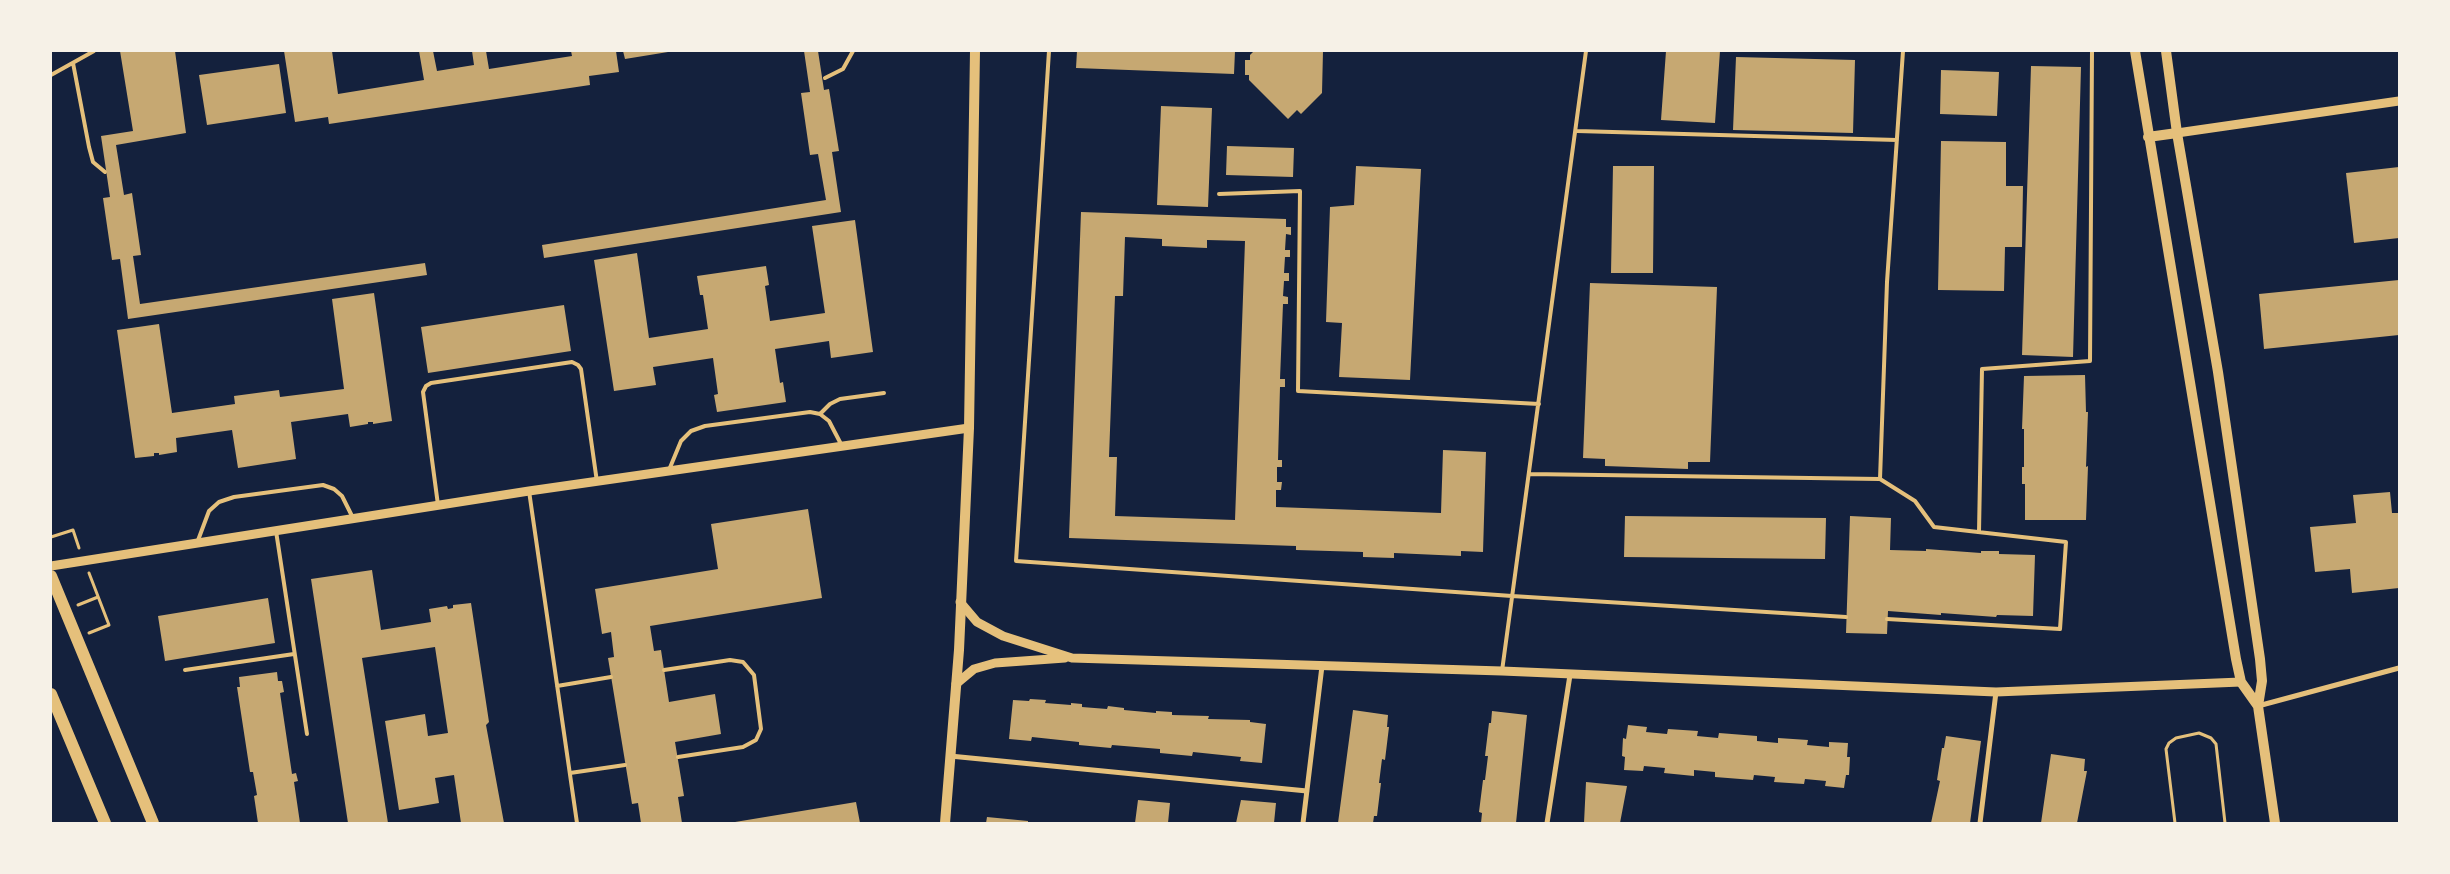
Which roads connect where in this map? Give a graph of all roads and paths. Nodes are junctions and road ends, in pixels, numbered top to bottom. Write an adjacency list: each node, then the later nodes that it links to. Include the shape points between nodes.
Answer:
1 (94, 51): 10 (lane)
2 (853, 51): 12 (lane, via 843,68)
3 (975, 51): 23 (main road)
4 (1049, 51): 39 (lane, via 1016,561)
5 (1586, 51): 14 (lane)
6 (1903, 51): 17 (lane)
7 (2092, 51): 33 (lane, via 2090,361 1982,369)
8 (2135, 51): 16 (main road)
9 (2166, 51): 15 (main road)
10 (73, 63): 11 (lane); 18 (lane, via 93,162)
11 (51, 75)
12 (825, 78)
13 (2399, 101): 15 (street)
14 (1576, 131): 17 (lane); 21 (lane)
15 (2177, 133): 16 (main road); 59 (main road, via 2218,372 2260,659 2262,681)
16 (2148, 137): 54 (main road)
17 (1896, 140): 27 (lane)
18 (105, 172)
19 (1219, 194): 21 (lane, via 1300,190 1298,390)
20 (884, 392): 22 (lane, via 840,399)
21 (1539, 404): 26 (lane)
22 (820, 414): 24 (lane, via 829,421); 25 (lane, via 810,412 705,426 692,431 681,441)
23 (969, 428): 24 (street); 41 (main road)
24 (842, 446): 25 (street)
25 (668, 471): 28 (street)
26 (1529, 474): 27 (lane); 39 (lane)
27 (1880, 479): 33 (lane, via 1915,501 1934,527)
28 (598, 482): 29 (street); 30 (lane, via 581,369 572,362 426,386 423,392)
29 (529, 491): 30 (street); 56 (lane)
30 (438, 505): 31 (street)
31 (353, 518): 32 (street); 35 (lane, via 342,496 323,486 234,497 219,502 209,511)
32 (275, 530): 35 (street); 45 (lane)
33 (1979, 532): 43 (lane, via 2066,542 2060,629)
34 (51, 537): 36 (path, via 72,530)
35 (197, 543): 37 (street)
36 (78, 546)
37 (51, 566)
38 (51, 576): 67 (main road)
39 (1512, 596): 42 (lane); 51 (lane)
40 (98, 597): 44 (path)
41 (960, 602): 46 (street, via 977,622 1003,636); 55 (main road)
42 (1846, 616)
43 (1887, 619)
44 (109, 625)
45 (294, 654): 49 (lane); 60 (lane)
46 (1072, 658): 47 (street); 55 (street, via 995,663 974,669)
47 (1322, 666): 51 (street); 65 (street)
48 (2399, 668): 59 (street)
49 (185, 670)
50 (664, 670): 62 (lane, via 730,660 743,662 754,675 761,729 756,740 743,747)
51 (1502, 671): 52 (street)
52 (1570, 675): 57 (street); 71 (street)
53 (611, 677): 56 (lane)
54 (2241, 682): 57 (street); 59 (main road)
55 (956, 684): 61 (main road)
56 (557, 686): 64 (lane)
57 (1996, 692): 72 (street)
58 (51, 694): 66 (main road)
59 (2258, 706): 75 (main road)
60 (307, 734)
61 (950, 756): 65 (street); 69 (main road)
62 (678, 757)
63 (625, 765): 64 (lane)
64 (570, 773): 68 (lane)
65 (1307, 791): 70 (street)
66 (105, 823)
67 (153, 823)
68 (577, 823)
69 (945, 823)
70 (1303, 823)
71 (1548, 823)
72 (1980, 823)
73 (2175, 823): 74 (path, via 2166,749 2176,738 2198,733 2212,738 2216,744)
74 (2225, 823)
75 (2275, 823)

